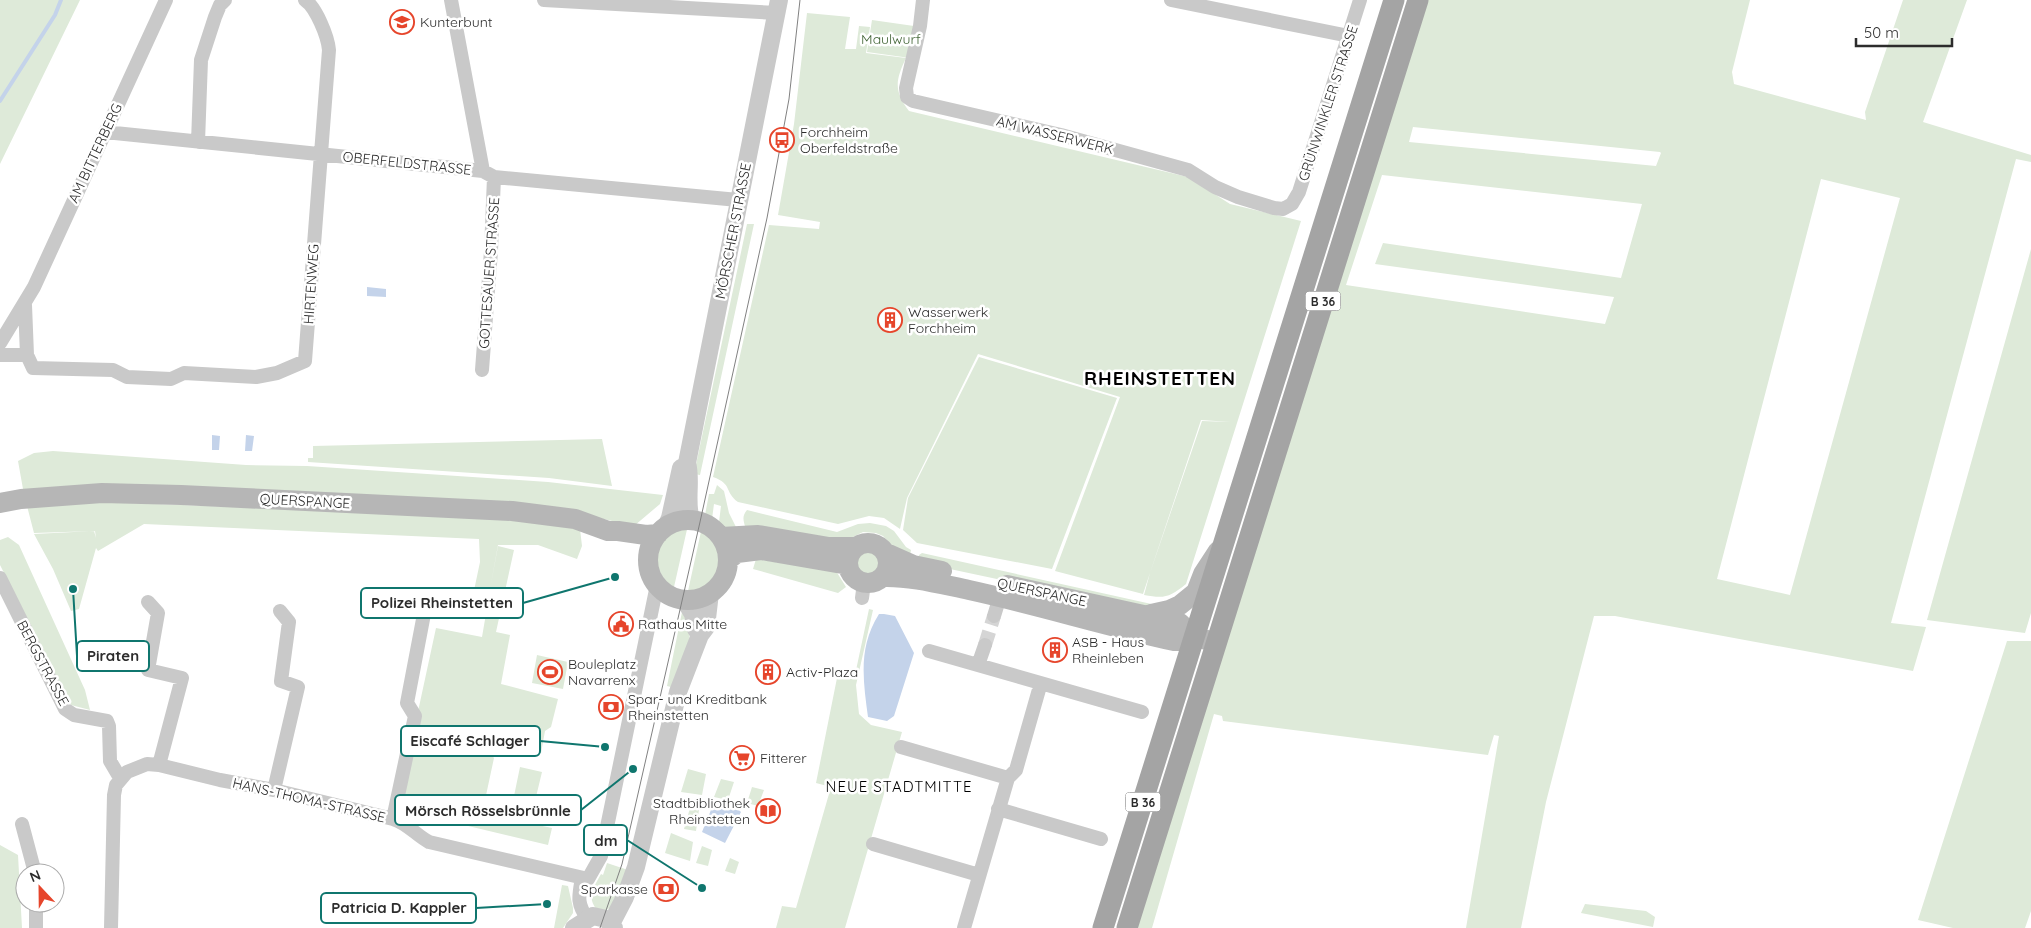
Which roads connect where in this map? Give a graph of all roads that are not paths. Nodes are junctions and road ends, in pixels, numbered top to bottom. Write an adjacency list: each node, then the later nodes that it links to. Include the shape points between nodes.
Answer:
1 (166, 0): 13 (street, AM BITTERBERG)
2 (225, 0): 14 (street, via 215,17 201,60)
3 (305, 0): 15 (street, via 314,10 330,50)
4 (451, 0): 16 (street, GOTTESAUER STRASSE)
5 (544, 0): 11 (street)
6 (923, 0): 18 (street, AM WASSERWERK, via 906,88 907,97 913,101 1061,135 1188,170 1215,187 1274,208 1283,209)
7 (1171, 0): 12 (street)
8 (1360, 0): 12 (street, GRÜNWINKLER STRASSE)
9 (1394, 0): 30 (main road, B 36)
10 (1418, 0): 48 (main road, B 36)
11 (778, 6): 17 (street, MÖRSCHER STRASSE)
12 (1349, 36): 18 (street, GRÜNWINKLER STRASSE, via 1299,192)
13 (105, 132): 14 (street, OBERFELDSTRASSE); 19 (street, AM BITTERBERG)
14 (198, 142): 15 (street, OBERFELDSTRASSE)
15 (320, 154): 16 (street, OBERFELDSTRASSE); 22 (street, HIRTENWEG, via 305,361 277,373 256,377 184,373 171,379 127,377 113,370 33,368)
16 (488, 174): 17 (street, OBERFELDSTRASSE); 23 (street, GOTTESAUER STRASSE, via 491,251)
17 (738, 200): 24 (street, MÖRSCHER STRASSE)
18 (1292, 204)
19 (24, 305): 20 (street, AM BITTERBERG); 22 (street, AM BITTERBERG)
20 (0, 343)
21 (0, 355): 22 (street)
22 (28, 355)
23 (482, 370)
24 (687, 463): 26 (street, MÖRSCHER STRASSE); 27 (street, MÖRSCHER STRASSE, via 680,469 670,518)
25 (0, 503): 28 (main road, QUERSPANGE, via 102,493 181,495 512,511 575,519)
26 (691, 520): 27 (main road, via 678,521); 29 (main road, via 706,524)
27 (662, 530): 28 (main road, via 646,535); 33 (main road, via 653,541)
28 (608, 531): 33 (main road)
29 (721, 537): 32 (main road, via 758,535 829,547); 34 (main road)
30 (1225, 541): 44 (main road, via 1203,574 1196,592 1170,610); 47 (main road, B 36)
31 (886, 553): 32 (main road, via 875,544 861,544); 37 (main road, via 888,566); 38 (main road, QUERSPANGE, via 913,565)
32 (852, 556): 34 (main road, via 761,550 737,553); 37 (main road, via 853,577)
33 (648, 558): 36 (main road, via 650,572)
34 (728, 560): 39 (main road, via 724,576)
35 (0, 578): 56 (street, BERGSTRASSE, via 65,709 107,721 110,761)
36 (657, 585): 40 (main road); 66 (street, via 601,856 588,879)
37 (870, 586): 38 (main road, QUERSPANGE, via 896,577)
38 (1002, 590): 44 (main road, QUERSPANGE); 45 (street); 47 (main road, QUERSPANGE, via 1174,641)
39 (710, 593): 40 (main road); 46 (street, via 706,626)
40 (684, 599): 46 (street)
41 (148, 602): 55 (street, via 158,613 148,670 182,678)
42 (415, 606): 60 (street, via 424,614 407,703 415,716)
43 (280, 611): 58 (street, via 289,622 281,681 298,687)
44 (1148, 614): 47 (main road, QUERSPANGE, via 1180,622)
45 (994, 616)
46 (700, 635): 69 (street, via 678,692 636,867)
47 (1194, 637): 48 (main road, QUERSPANGE); 73 (main road, B 36)
48 (1216, 643): 74 (main road, B 36)
49 (985, 646): 51 (street)
50 (930, 651): 51 (street)
51 (978, 665): 52 (street)
52 (1036, 682): 53 (street); 57 (street, via 1040,686 1021,754 1016,770)
53 (1142, 712)
54 (901, 747): 57 (street)
55 (160, 764): 56 (street, HANS-THOMA-STRASSE, via 134,768); 58 (street, HANS-THOMA-STRASSE)
56 (120, 778): 71 (street, via 114,794)
57 (1008, 778): 59 (street)
58 (274, 790): 60 (street, HANS-THOMA-STRASSE)
59 (998, 809): 62 (street); 65 (street)
60 (393, 819): 66 (street, HANS-THOMA-STRASSE, via 402,821 429,842)
61 (22, 824): 64 (street)
62 (1101, 839)
63 (873, 844): 65 (street)
64 (32, 863)
65 (979, 875): 72 (street)
66 (582, 878): 68 (street, via 579,896)
67 (36, 913): 70 (street)
68 (581, 923): 69 (street, via 593,916)
69 (612, 926)
70 (36, 928)
71 (112, 928)
72 (964, 928)
73 (1103, 928)
74 (1126, 928)

